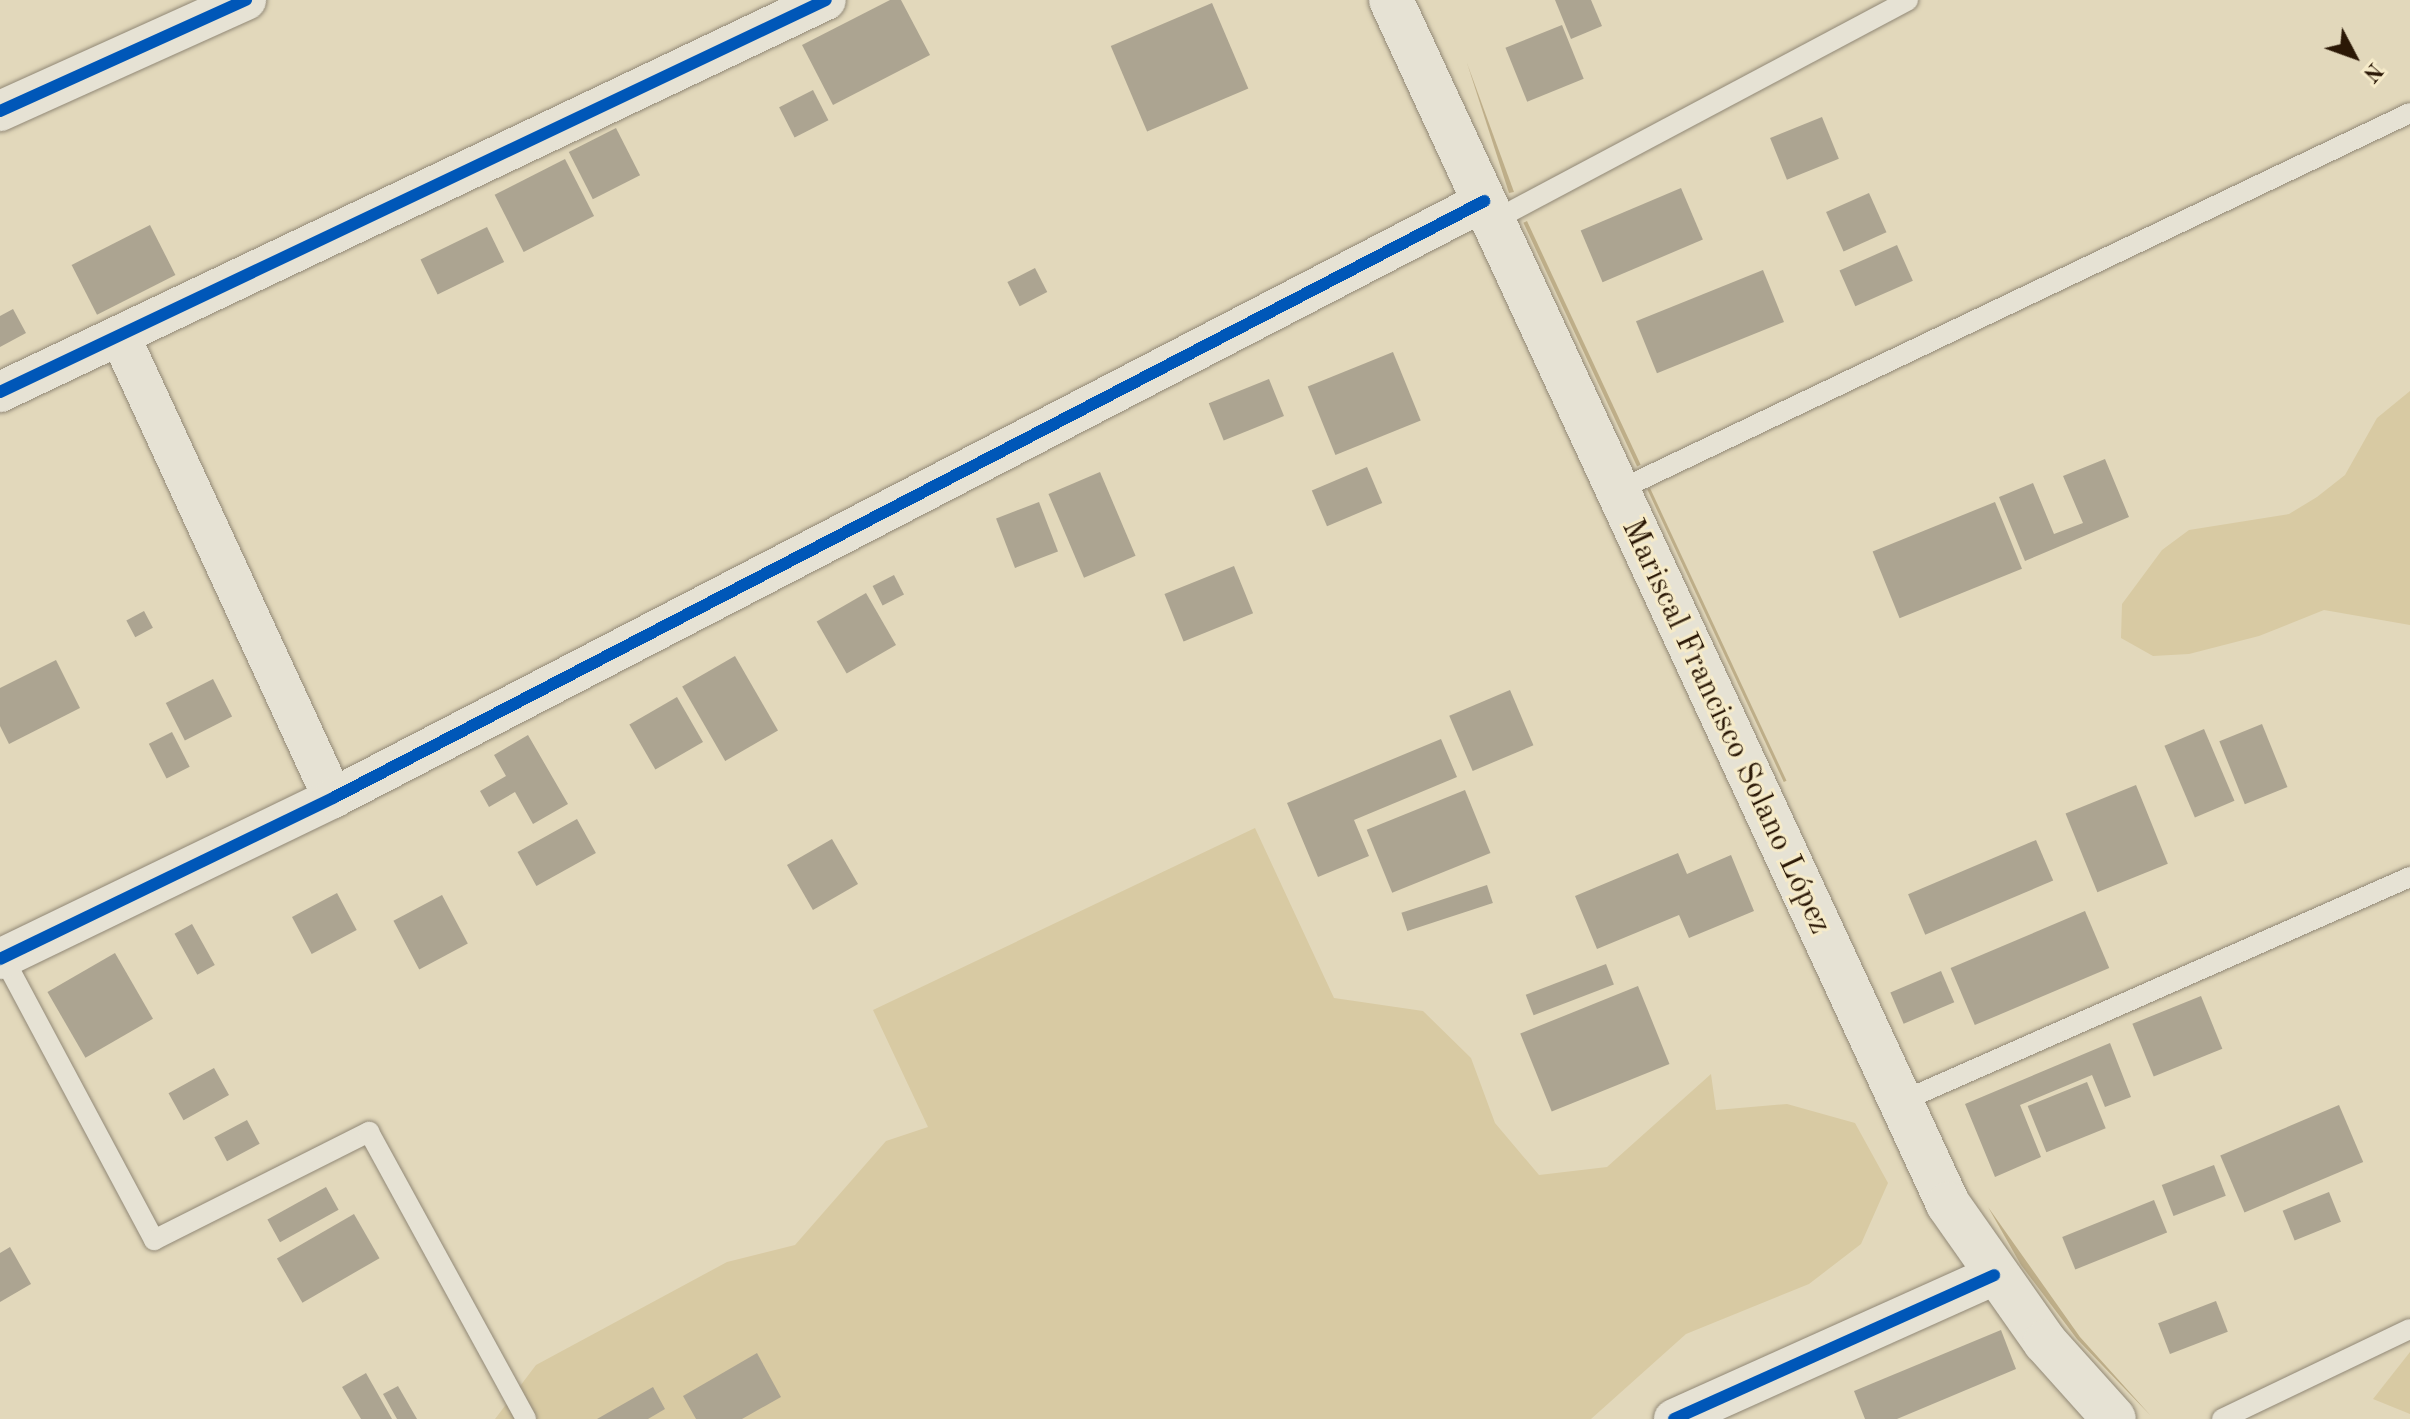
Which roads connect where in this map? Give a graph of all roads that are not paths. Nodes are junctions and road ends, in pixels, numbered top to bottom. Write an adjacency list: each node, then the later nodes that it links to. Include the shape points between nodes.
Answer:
1 (246, 0): 5 (street)
2 (826, 0): 8 (street)
3 (1391, 0): 7 (main road, Mariscal Francisco Solano López)
4 (1908, 0): 7 (lane)
5 (0, 111)
6 (2410, 113): 10 (lane)
7 (1488, 211): 10 (main road, Mariscal Francisco Solano López); 11 (street)
8 (120, 336): 9 (street); 11 (street)
9 (0, 392)
10 (1617, 491): 14 (main road, Mariscal Francisco Solano López)
11 (333, 798): 13 (street)
12 (2410, 877): 14 (lane)
13 (2, 958): 17 (lane, via 154,1240 369,1132)
14 (1898, 1103): 15 (main road, Mariscal Francisco Solano López, via 1948,1204)
15 (1994, 1275): 18 (street); 19 (main road, Mariscal Francisco Solano López)
16 (2410, 1329): 20 (lane)
17 (526, 1419)
18 (1674, 1419)
19 (2114, 1419)
20 (2222, 1419)

